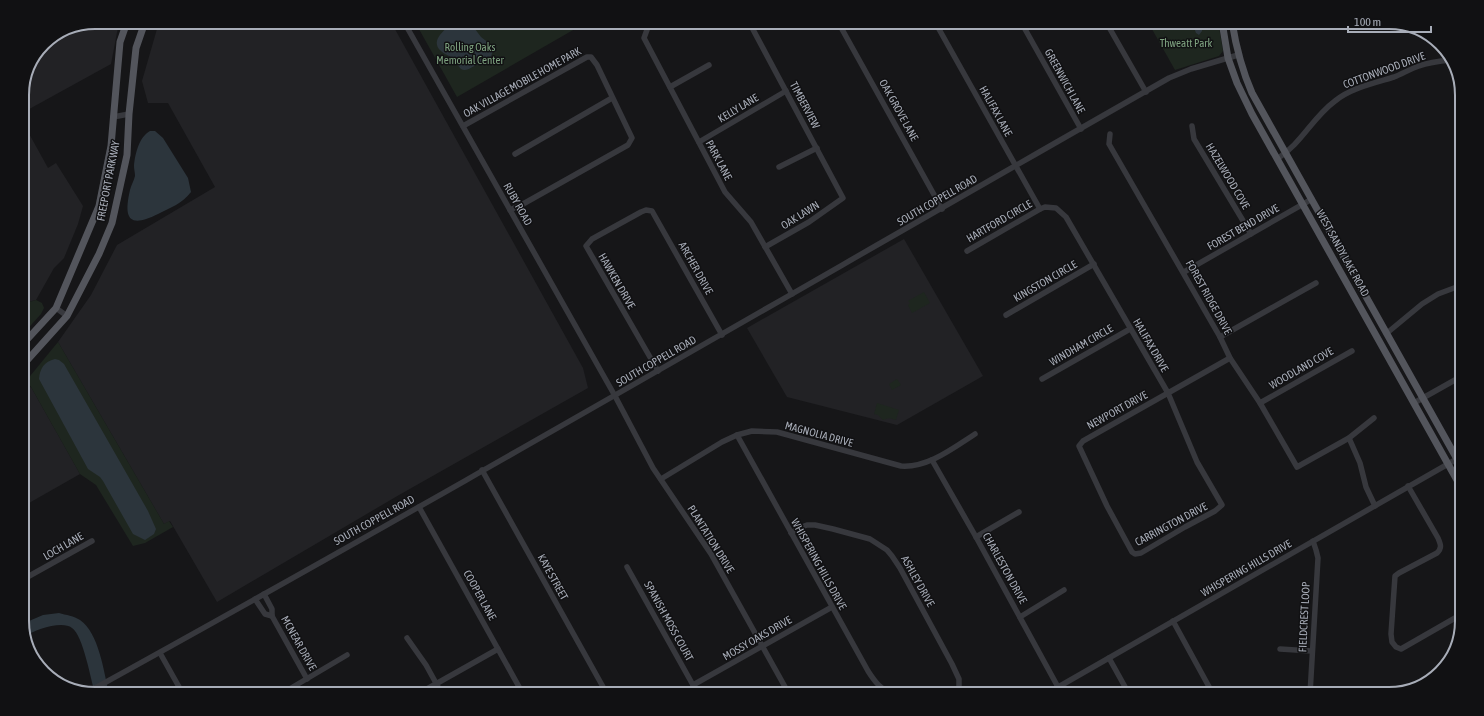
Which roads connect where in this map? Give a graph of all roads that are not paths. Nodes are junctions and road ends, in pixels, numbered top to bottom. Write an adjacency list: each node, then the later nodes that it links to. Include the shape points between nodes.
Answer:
1 (125, 29): 21 (main road, FREEPORT PARKWAY, via 120,42)
2 (143, 29): 20 (main road, FREEPORT PARKWAY, via 136,48)
3 (408, 29): 22 (street, RUBY ROAD)
4 (647, 29): 16 (street, PARK LANE, via 644,38)
5 (753, 29): 17 (street, TIMBERVIEW)
6 (842, 29): 36 (street, OAK GROVE LANE)
7 (939, 29): 32 (street, HALIFAX LANE)
8 (1025, 29): 24 (street, GREENWICH LANE)
9 (1110, 29): 18 (street)
10 (1223, 29): 13 (main road, WEST SANDY LAKE ROAD)
11 (1233, 29): 12 (main road, WEST SANDY LAKE ROAD)
12 (1238, 55): 13 (street, SOUTH COPPELL ROAD); 28 (main road, WEST SANDY LAKE ROAD, via 1252,93)
13 (1228, 58): 18 (street, SOUTH COPPELL ROAD, via 1179,74); 30 (main road, WEST SANDY LAKE ROAD, via 1252,114)
14 (1445, 61): 28 (street, COTTONWOOD DRIVE, via 1419,66 1350,92 1334,101)
15 (710, 65): 16 (street)
16 (670, 86): 26 (street, PARK LANE)
17 (786, 91): 26 (street, KELLY LANE); 27 (street, TIMBERVIEW)
18 (1146, 92): 24 (street, SOUTH COPPELL ROAD)
19 (612, 98): 22 (street, OAK VILLAGE MOBILE HOME PARK, via 597,66 591,57 587,56); 29 (street); 38 (street, OAK VILLAGE MOBILE HOME PARK, via 632,138 628,145)
20 (129, 114): 21 (street); 50 (main road, FREEPORT PARKWAY, via 127,156 112,223)
21 (113, 117): 48 (main road, FREEPORT PARKWAY, via 111,146 99,206)
22 (463, 126): 38 (street, RUBY ROAD)
23 (1192, 126): 40 (street, HAZELWOOD COVE, via 1194,139)
24 (1081, 129): 32 (street, SOUTH COPPELL ROAD)
25 (1110, 134): 44 (street, FOREST RIDGE DRIVE, via 1109,144)
26 (699, 142): 41 (street, PARK LANE, via 725,192 751,222)
27 (817, 148): 31 (street); 33 (street, TIMBERVIEW)
28 (1286, 153): 30 (street, COTTONWOOD DRIVE); 34 (main road, WEST SANDY LAKE ROAD)
29 (515, 154)
30 (1277, 159): 35 (main road, WEST SANDY LAKE ROAD)
31 (779, 167)
32 (1016, 167): 36 (street, SOUTH COPPELL ROAD); 37 (street, HALIFAX LANE)
33 (843, 198): 41 (street, OAK LAWN, via 809,222)
34 (1312, 199): 35 (street, FOREST BEND DRIVE); 52 (main road, WEST SANDY LAKE ROAD)
35 (1303, 204): 40 (street, FOREST BEND DRIVE); 65 (main road, WEST SANDY LAKE ROAD)
36 (942, 209): 47 (street, SOUTH COPPELL ROAD)
37 (1040, 209): 42 (street, HARTFORD CIRCLE); 43 (street, HALIFAX DRIVE, via 1056,208 1066,217)
38 (510, 210): 63 (street, RUBY ROAD)
39 (652, 211): 53 (street, ARCHER DRIVE); 59 (street, HAWKEN DRIVE, via 641,212 592,239 586,246)
40 (1250, 234): 44 (street, FOREST BEND DRIVE)
41 (765, 247): 47 (street, PARK LANE)
42 (967, 251)
43 (1094, 264): 49 (street, KINGSTON CIRCLE); 51 (street, HALIFAX DRIVE)
44 (1184, 272): 55 (street, FOREST RIDGE DRIVE)
45 (1316, 283): 55 (street)
46 (1455, 287): 52 (street, via 1427,300)
47 (792, 294): 53 (street, SOUTH COPPELL ROAD)
48 (56, 308): 50 (street); 54 (main road, FREEPORT PARKWAY)
49 (1006, 315)
50 (67, 316): 57 (main road, FREEPORT PARKWAY)
51 (1130, 328): 60 (street, WINDHAM CIRCLE); 62 (street, HALIFAX DRIVE)
52 (1387, 333): 64 (main road, WEST SANDY LAKE ROAD)
53 (722, 335): 59 (street, SOUTH COPPELL ROAD)
54 (29, 337)
55 (1220, 337): 58 (street, FOREST RIDGE DRIVE)
56 (1352, 351): 66 (street, WOODLAND COVE)
57 (29, 358)
58 (1230, 358): 62 (street, NEWPORT DRIVE); 66 (street, FOREST RIDGE DRIVE)
59 (658, 371): 63 (street, SOUTH COPPELL ROAD)
60 (1042, 379)
61 (1455, 380): 64 (street)
62 (1168, 393): 82 (street, HALIFAX DRIVE, via 1198,462 1222,505); 87 (street, NEWPORT DRIVE, via 1083,441 1080,446 1107,506)
63 (614, 396): 75 (street, SOUTH COPPELL ROAD); 77 (street, PLANTATION DRIVE)
64 (1423, 398): 65 (street); 71 (main road, WEST SANDY LAKE ROAD)
65 (1414, 402): 74 (main road, WEST SANDY LAKE ROAD)
66 (1260, 403): 70 (street, FOREST RIDGE DRIVE, via 1297,467)
67 (1374, 418): 70 (street)
68 (975, 434): 72 (street, MAGNOLIA DRIVE)
69 (737, 435): 72 (street, MAGNOLIA DRIVE, via 752,431 777,432 900,466 910,467); 77 (street, MAGNOLIA DRIVE); 83 (street, WHISPERING HILLS DRIVE)
70 (1349, 438): 79 (street)
71 (1455, 450)
72 (932, 460): 84 (street, CHARLESTON DRIVE)
73 (1455, 460): 74 (street, WHISPERING HILLS DRIVE)
74 (1448, 464): 76 (main road, WEST SANDY LAKE ROAD); 78 (street, WHISPERING HILLS DRIVE)
75 (482, 470): 80 (street, SOUTH COPPELL ROAD); 115 (street, KAYE STREET)
76 (1455, 476)
77 (661, 479): 99 (street, PLANTATION DRIVE, via 711,554)
78 (1408, 486): 79 (street, WHISPERING HILLS DRIVE); 96 (street, via 1438,538 1441,548 1436,554 1395,576 1392,642 1401,648)
79 (1375, 506): 86 (street, WHISPERING HILLS DRIVE)
80 (419, 507): 91 (street, SOUTH COPPELL ROAD); 100 (street, COOPER LANE)
81 (1019, 512): 84 (street)
82 (1215, 512): 87 (street, CARRINGTON DRIVE)
83 (791, 533): 93 (street, WHISPERING HILLS DRIVE); 118 (street, ASHLEY DRIVE, via 807,525 823,526 870,539 887,550 900,568 952,664)
84 (976, 537): 95 (street, CHARLESTON DRIVE)
85 (92, 541): 89 (street, LOCH LANE)
86 (1313, 541): 97 (street, WHISPERING HILLS DRIVE); 102 (street, FIELDCREST LOOP, via 1318,558)
87 (1135, 554)
88 (627, 567): 108 (street, SPANISH MOSS COURT)
89 (29, 576)
90 (1064, 590): 95 (street)
91 (264, 594): 92 (street, SOUTH COPPELL ROAD); 94 (street, MCNEAR DRIVE, via 272,609)
92 (255, 599): 94 (street, MCNEAR DRIVE, via 265,614); 103 (street, SOUTH COPPELL ROAD)
93 (832, 607): 99 (street, MOSSY OAKS DRIVE); 117 (street, WHISPERING HILLS DRIVE, via 874,681)
94 (272, 616): 106 (street, MCNEAR DRIVE)
95 (1020, 617): 119 (street, CHARLESTON DRIVE)
96 (1455, 618)
97 (1173, 621): 105 (street, WHISPERING HILLS DRIVE); 121 (street)
98 (407, 638): 107 (street)
99 (763, 646): 108 (street, MOSSY OAKS DRIVE); 116 (street, PLANTATION DRIVE)
100 (498, 649): 107 (street); 114 (street, COOPER LANE)
101 (1280, 649): 102 (street)
102 (1312, 651): 122 (street, FIELDCREST LOOP)
103 (160, 653): 109 (street, SOUTH COPPELL ROAD); 110 (street)
104 (347, 655): 106 (street)
105 (1109, 658): 119 (street, WHISPERING HILLS DRIVE); 120 (street)
106 (307, 679): 111 (street)
107 (436, 683): 112 (street); 113 (street)
108 (693, 685)
109 (98, 687)
110 (180, 687)
111 (293, 687)
112 (429, 687)
113 (438, 687)
114 (519, 687)
115 (603, 687)
116 (785, 687)
117 (882, 687)
118 (959, 687)
119 (1058, 687)
120 (1125, 687)
121 (1210, 687)
122 (1310, 687)

